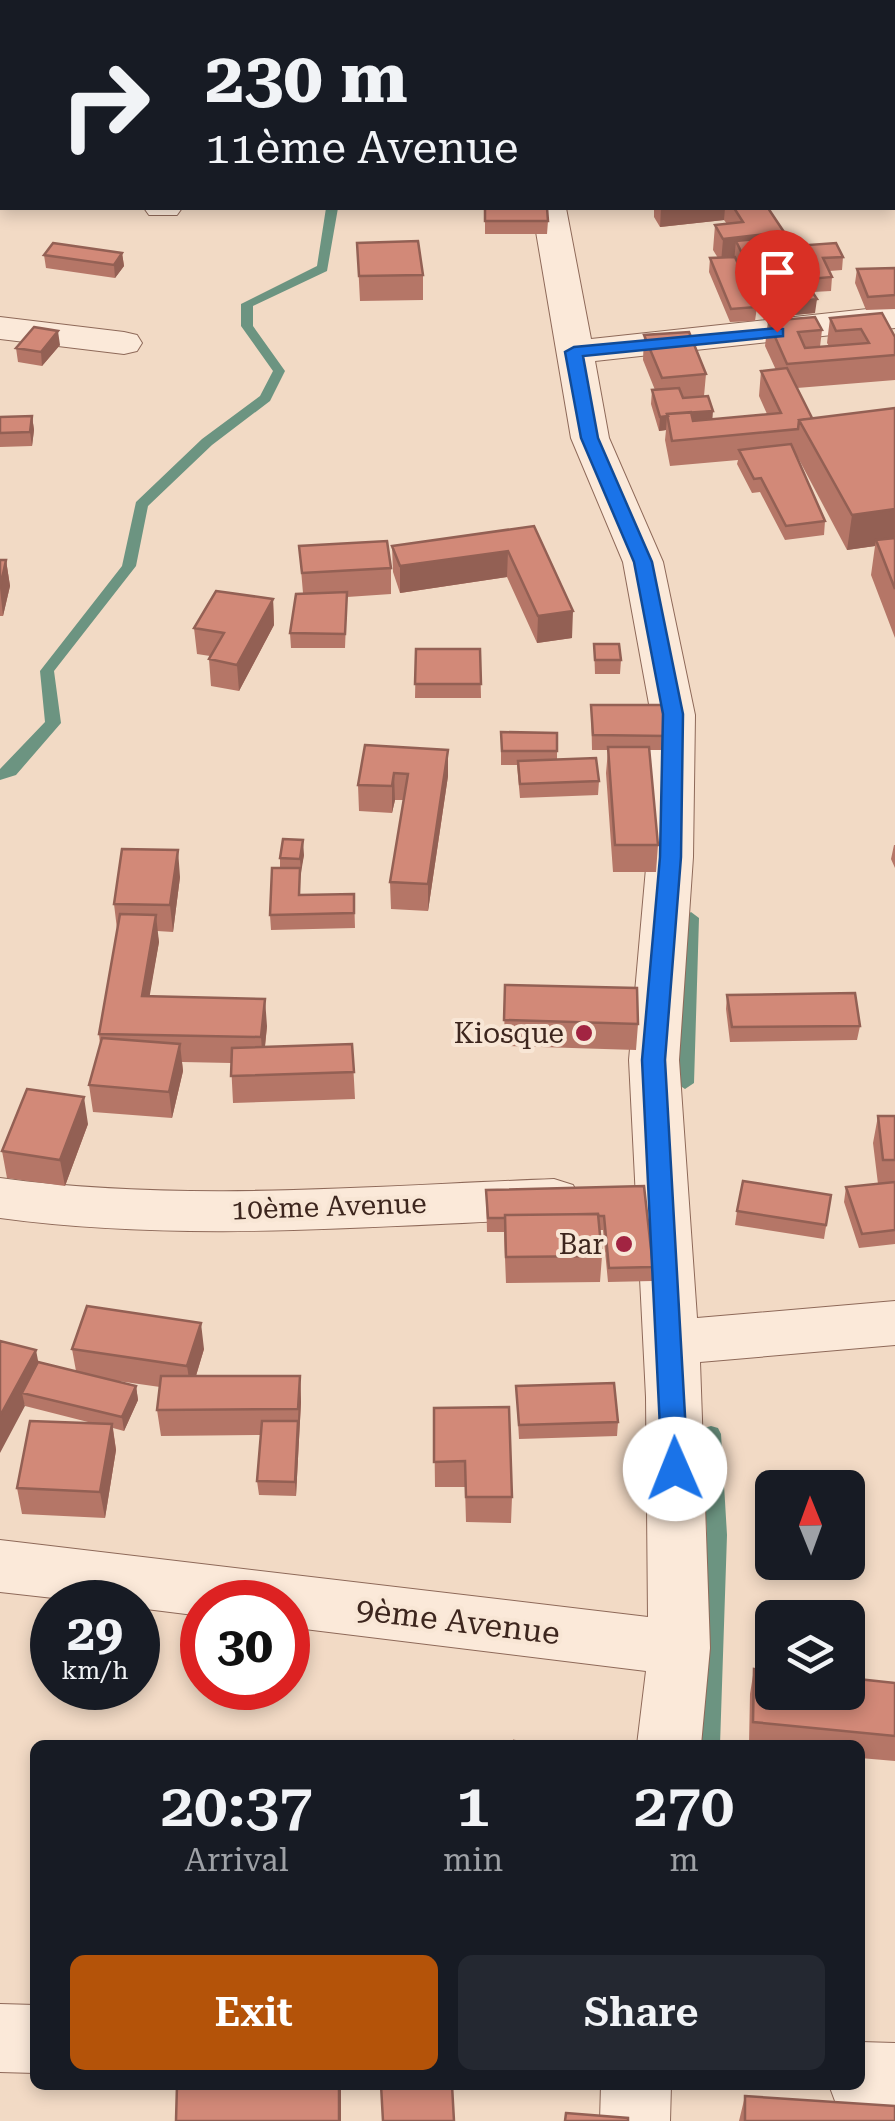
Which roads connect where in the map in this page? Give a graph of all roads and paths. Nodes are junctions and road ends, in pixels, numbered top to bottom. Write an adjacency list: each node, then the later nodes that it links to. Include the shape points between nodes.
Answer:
1 (549, 210): 5 (street)
2 (895, 317): 5 (street)
3 (0, 328): 4 (street)
4 (124, 343)
5 (574, 352): 6 (street, via 590,438 643,562 673,714 654,1060)
6 (659, 1194): 7 (street, 10ème Avenue, via 289,1212 89,1210); 9 (street)
7 (0, 1198)
8 (895, 1322): 9 (street)
9 (672, 1342): 11 (street)
10 (0, 1566): 11 (street, 9ème Avenue)
11 (678, 1648): 12 (street)
12 (669, 1740)
13 (0, 2038): 14 (street)
14 (30, 2039)
15 (865, 2076): 16 (street)
16 (895, 2078)
17 (636, 2090): 18 (street)
18 (635, 2121)

